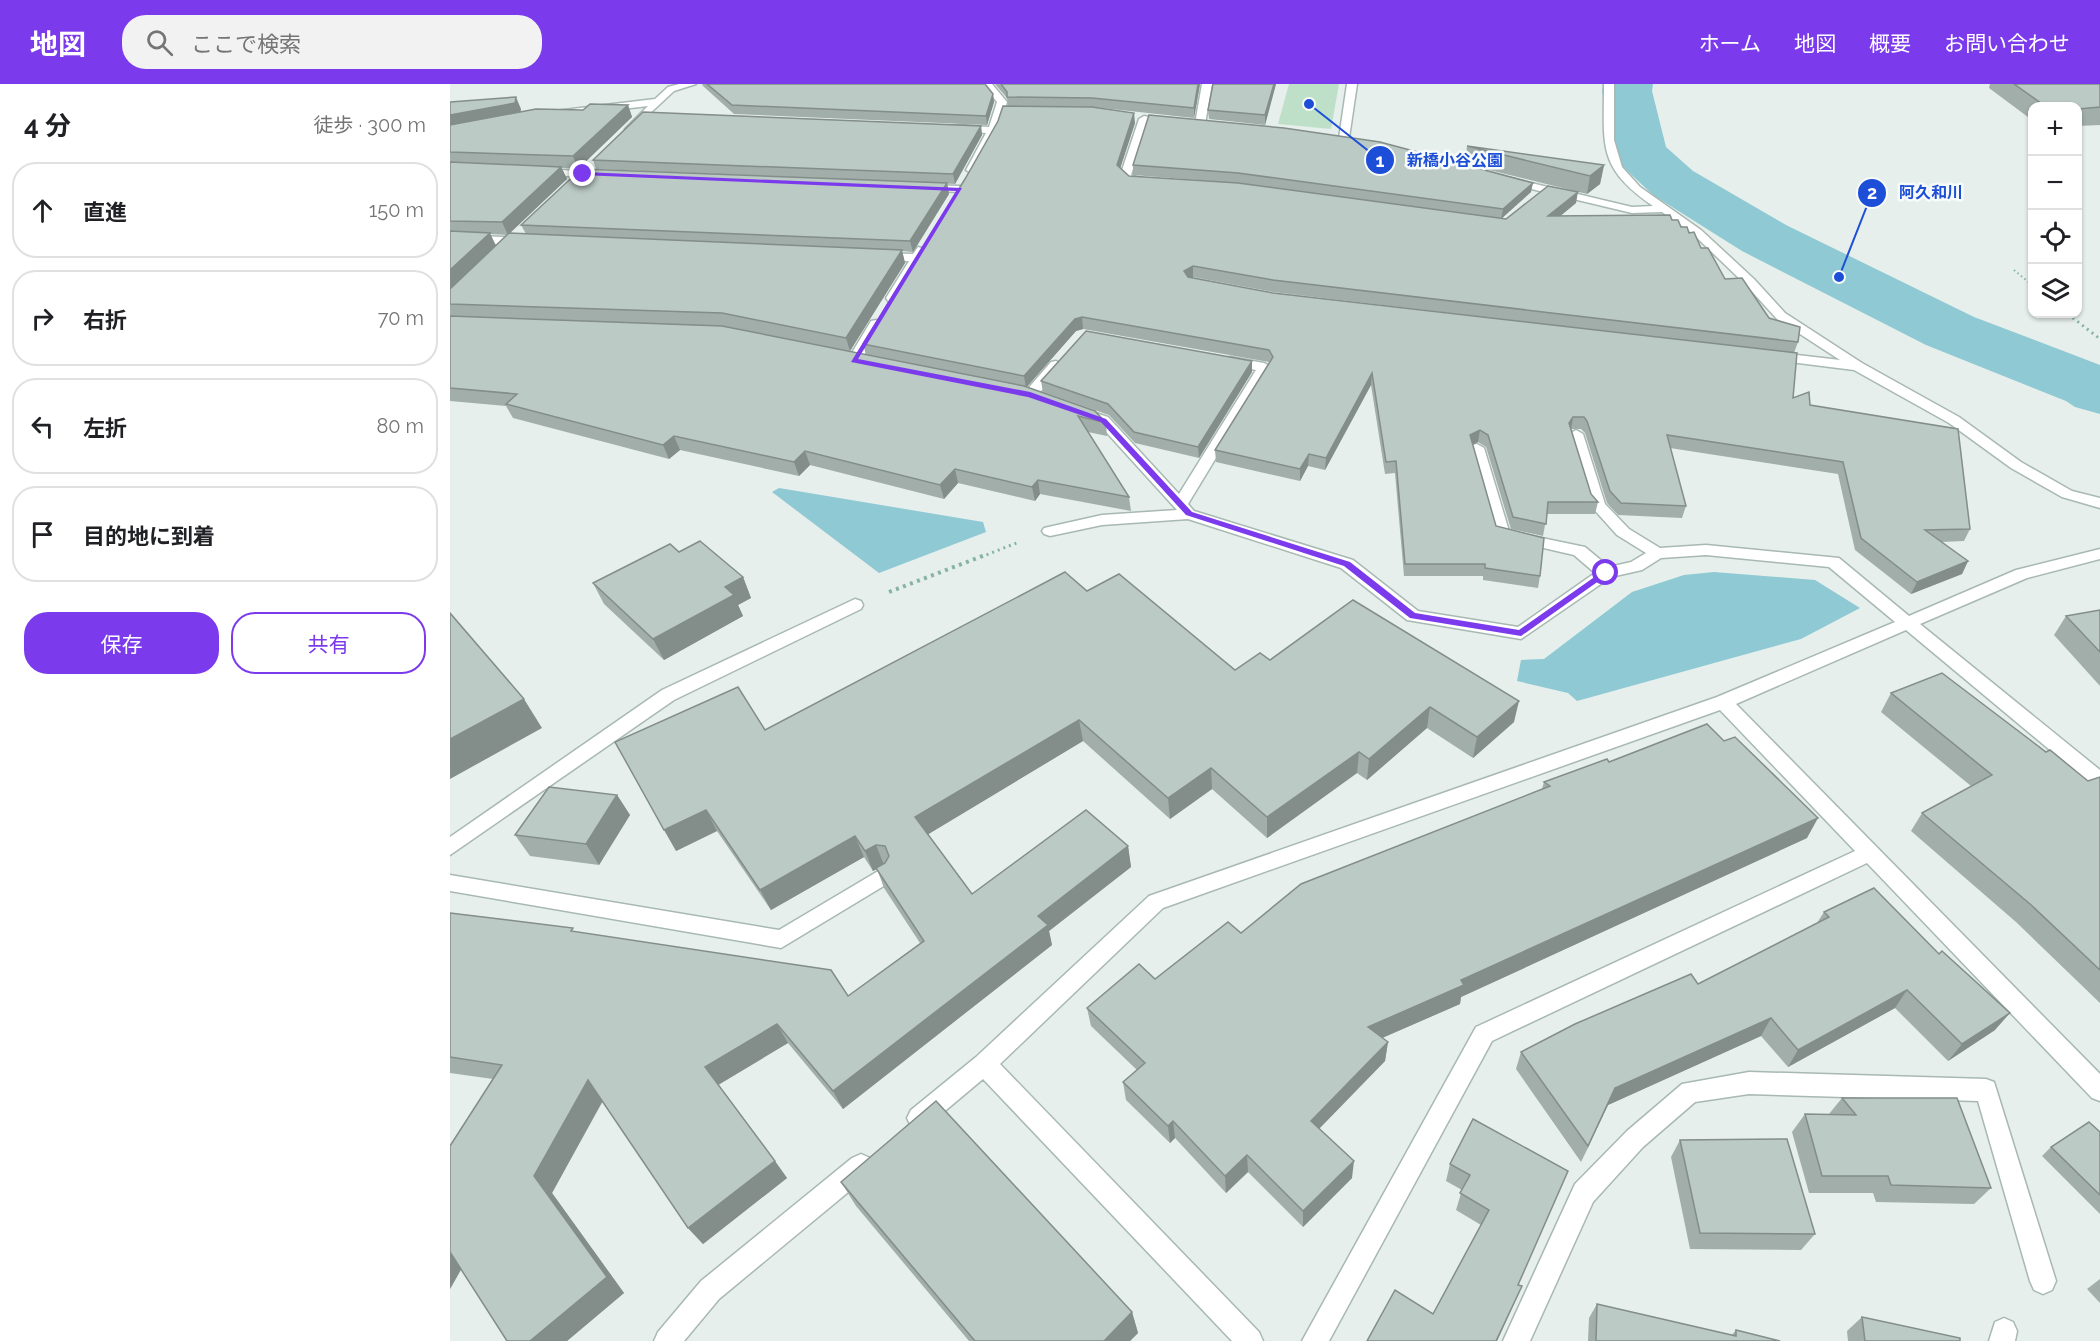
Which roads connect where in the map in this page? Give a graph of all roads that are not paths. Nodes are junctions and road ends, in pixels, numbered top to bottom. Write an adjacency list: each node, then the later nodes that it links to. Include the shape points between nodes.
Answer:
1 (691, 84): 6 (street, via 671,89)
2 (987, 84): 9 (street, via 1005,111)
3 (1207, 84): 17 (street, via 1205,124 1138,119 1125,176 1130,181)
4 (1352, 84): 10 (street, via 1349,139)
5 (1609, 84): 20 (street, via 1609,140 1617,168)
6 (658, 102): 7 (street); 11 (street, via 649,116)
7 (539, 116)
8 (946, 128): 9 (street)
9 (993, 130): 18 (street, via 957,194)
10 (1328, 135)
11 (621, 138)
12 (598, 160): 14 (street)
13 (527, 172): 14 (street)
14 (583, 174): 15 (street); 19 (street)
15 (606, 175)
16 (1500, 178): 20 (street, via 1540,194 1632,210)
17 (1151, 182)
18 (913, 187)
19 (567, 189)
20 (1661, 208): 33 (street, via 1697,232 1781,316)
21 (527, 226): 24 (street)
22 (450, 238): 24 (street)
23 (929, 238): 28 (street)
24 (512, 241): 25 (street); 26 (street)
25 (535, 242)
26 (496, 256)
27 (869, 256): 28 (street)
28 (916, 258): 32 (street)
29 (1068, 352): 34 (street, via 1024,394)
30 (1764, 356): 33 (street)
31 (1219, 359): 39 (street, via 1264,367)
32 (854, 361)
33 (1857, 366): 38 (street, via 1954,420 2016,465 2067,494)
34 (1051, 402)
35 (1072, 409): 39 (street, via 1103,420)
36 (1576, 434): 41 (street, via 1598,506 1623,532)
37 (1477, 448): 43 (street, via 1502,534 1579,551)
38 (2100, 503)
39 (1184, 509): 40 (street); 43 (street, via 1347,564 1413,616 1521,633)
40 (1050, 531)
41 (1657, 553): 43 (street, via 1636,566); 45 (street, via 1706,550 1833,562)
42 (2100, 554): 45 (street, via 2022,574)
43 (1606, 573)
44 (855, 605): 48 (street, via 668,696)
45 (1909, 623): 46 (street); 47 (street)
46 (1723, 702): 49 (street); 52 (street, via 1156,902)
47 (2100, 780)
48 (450, 847)
49 (1869, 853): 53 (street); 59 (street, via 1484,1034)
50 (885, 875): 51 (street, via 781,939)
51 (450, 883)
52 (984, 1064): 54 (street); 58 (street)
53 (2100, 1090)
54 (902, 1132)
55 (874, 1155): 57 (street, via 710,1290)
56 (2043, 1281): 60 (street, via 1986,1090 1749,1083 1690,1092 1635,1139 1584,1193)
57 (667, 1341)
58 (1250, 1341)
59 (1316, 1341)
60 (1516, 1341)

